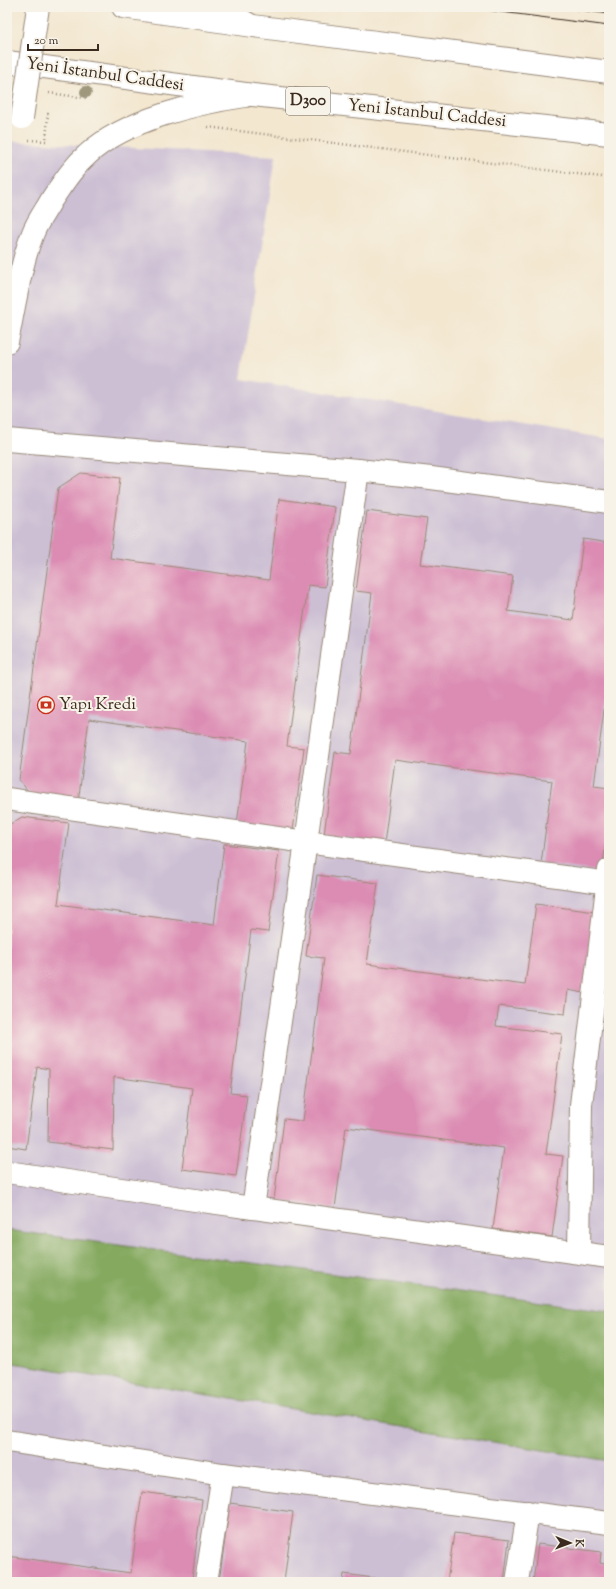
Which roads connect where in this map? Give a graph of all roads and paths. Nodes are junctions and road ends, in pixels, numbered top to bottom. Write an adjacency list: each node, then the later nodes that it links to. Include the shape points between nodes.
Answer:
1 (38, 7): 10 (main road, bridge)
2 (123, 7): 4 (main road)
3 (218, 7): 4 (main road)
4 (253, 26): 6 (main road)
5 (7, 62): 8 (main road, Yeni İstanbul Caddesi / D300)
6 (609, 72)
7 (45, 92): 9 (path)
8 (252, 95): 12 (main road, Yeni İstanbul Caddesi / D300); 14 (main road, via 196,106 140,124 114,135 88,154 66,178 33,233)
9 (91, 98)
10 (22, 118)
11 (203, 127): 13 (path)
12 (609, 134)
13 (609, 178)
14 (7, 342)
15 (7, 440): 16 (main road)
16 (358, 470): 17 (main road); 19 (main road)
17 (609, 502)
18 (7, 799): 19 (main road)
19 (306, 842): 20 (main road); 22 (main road)
20 (608, 879): 23 (main road, via 581,1105)
21 (7, 1172): 22 (main road)
22 (253, 1208): 23 (main road)
23 (580, 1252): 24 (main road)
24 (609, 1257)
25 (7, 1441): 26 (main road)
26 (223, 1474): 27 (main road); 29 (main road)
27 (528, 1512): 28 (main road); 30 (main road)
28 (609, 1522)
29 (206, 1582)
30 (518, 1582)

